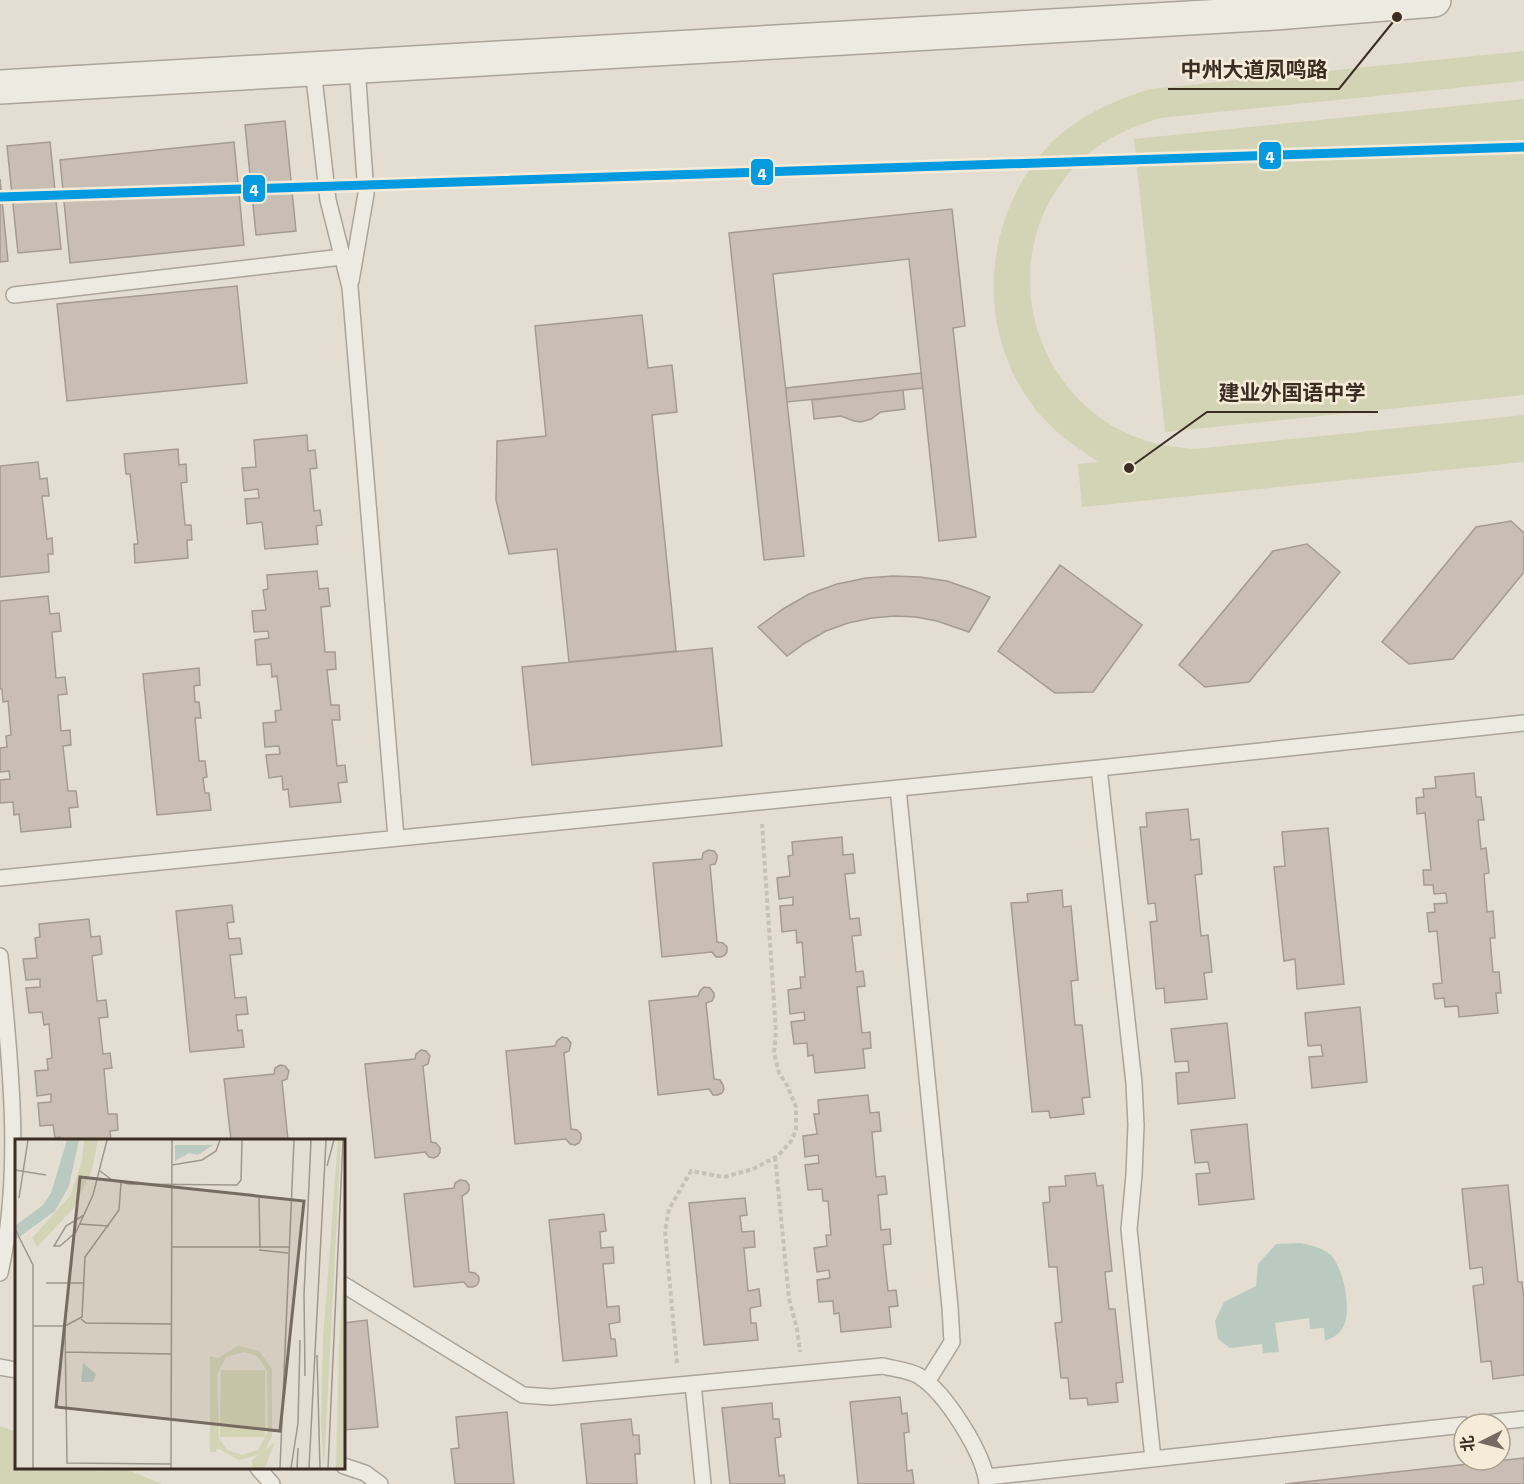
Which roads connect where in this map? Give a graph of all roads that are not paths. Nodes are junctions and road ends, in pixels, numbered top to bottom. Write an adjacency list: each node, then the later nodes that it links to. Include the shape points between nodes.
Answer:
1 (1434, 0): 2 (street, via 1275,13)
2 (357, 67): 3 (street); 6 (lane, via 366,194)
3 (313, 69): 4 (street); 5 (lane, via 328,200)
4 (0, 87)
5 (342, 257): 6 (lane); 7 (lane)
6 (350, 287): 11 (lane)
7 (14, 295)
8 (1524, 723): 9 (lane)
9 (1099, 768): 10 (lane); 22 (lane, via 1134,1083 1136,1125 1129,1229)
10 (898, 788): 11 (lane); 19 (lane, via 952,1342)
11 (396, 838): 12 (lane)
12 (0, 878)
13 (0, 956): 14 (lane, via 11,1072)
14 (13, 1208): 15 (lane)
15 (0, 1273)
16 (345, 1287): 20 (lane, via 522,1395 551,1397)
17 (0, 1367): 18 (lane)
18 (15, 1370)
19 (927, 1383): 20 (lane, via 916,1374 883,1366); 25 (lane, via 951,1409 975,1447)
20 (686, 1384): 28 (lane)
21 (1452, 1426): 22 (lane)
22 (1153, 1459): 25 (lane)
23 (345, 1466): 27 (lane)
24 (260, 1469): 26 (lane)
25 (987, 1480)
26 (272, 1484)
27 (380, 1484)
28 (703, 1484)

